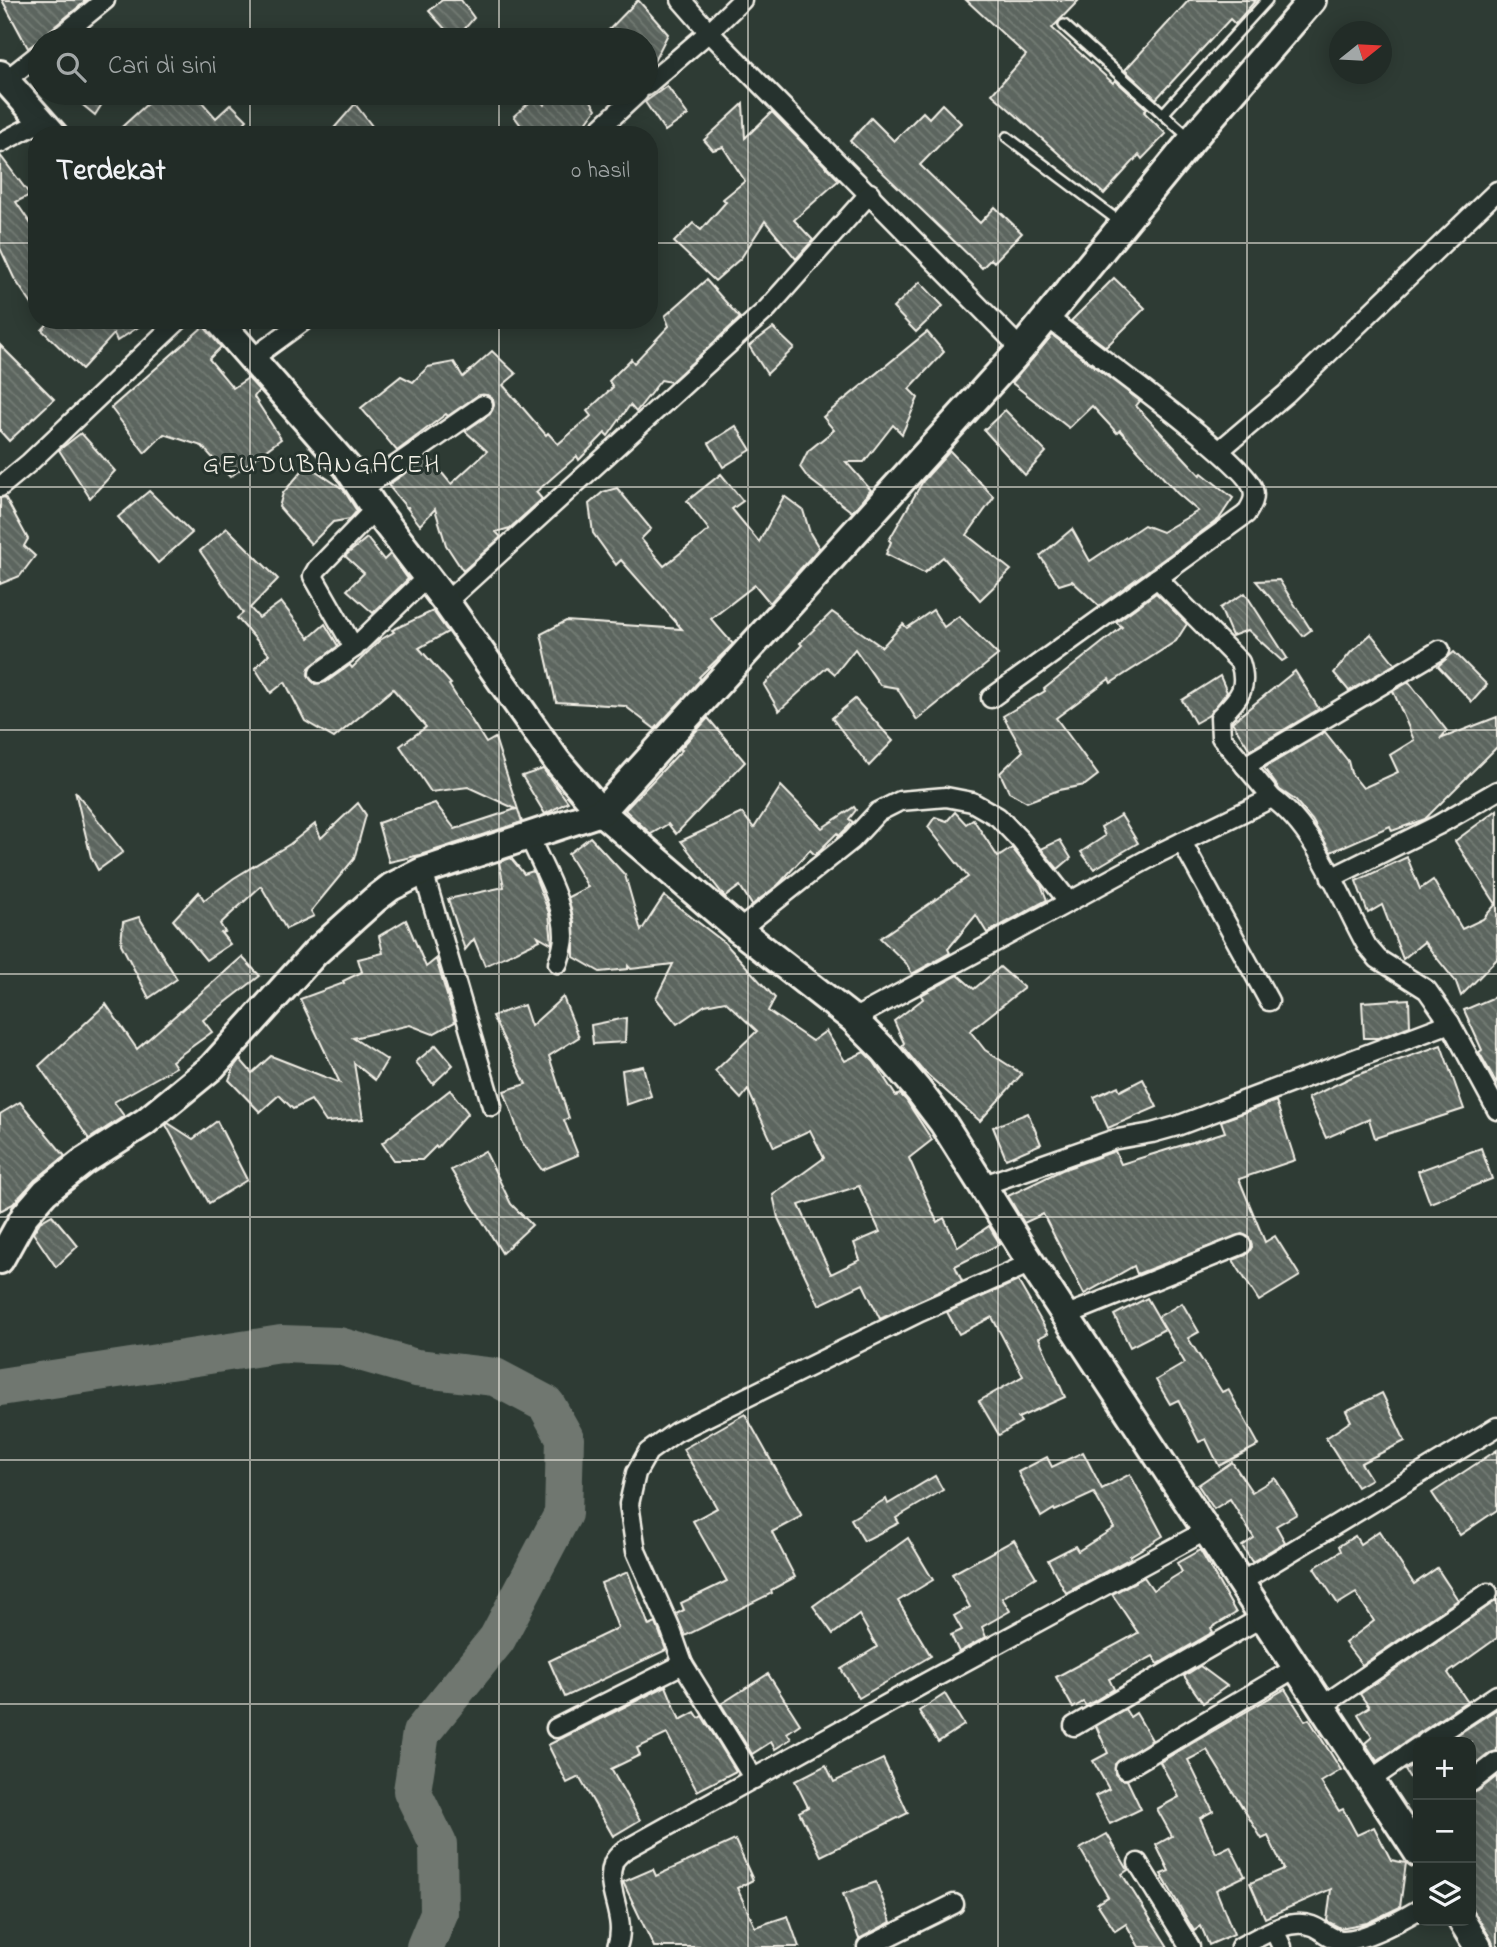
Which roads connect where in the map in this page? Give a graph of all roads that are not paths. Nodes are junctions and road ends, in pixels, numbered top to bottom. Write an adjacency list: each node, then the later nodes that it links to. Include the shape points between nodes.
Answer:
1 (105, 0): 7 (street)
2 (681, 0): 8 (street)
3 (742, 0): 8 (street)
4 (1267, 0): 13 (lane)
5 (1312, 0): 18 (street)
6 (1064, 25): 13 (lane)
7 (71, 28)
8 (709, 32): 10 (street); 21 (street)
9 (28, 61): 11 (street)
10 (658, 76)
11 (3, 77): 14 (street)
12 (625, 105): 15 (street)
13 (1163, 114): 18 (lane)
14 (46, 126)
15 (603, 126)
16 (28, 134): 19 (street)
17 (1007, 137): 22 (lane)
18 (1192, 140): 22 (street)
19 (0, 143)
20 (1497, 191): 30 (street, via 1286,394)
21 (870, 193): 27 (street); 35 (street, via 767,309)
22 (1123, 224): 23 (street)
23 (1047, 317): 27 (street); 30 (street)
24 (170, 329): 31 (street)
25 (226, 329): 28 (street)
26 (293, 329): 28 (street)
27 (1021, 349): 43 (street)
28 (253, 358): 32 (street)
29 (483, 405): 32 (street)
30 (1220, 450): 34 (street, via 1253,487 1254,502 1246,514)
31 (0, 487)
32 (369, 499): 33 (street); 36 (street, via 313,576)
33 (427, 577): 35 (street); 36 (street)
34 (1157, 578): 39 (street); 40 (street, via 1240,662 1243,690 1220,717 1219,726 1221,737)
35 (446, 602): 43 (street, via 557,761)
36 (354, 648): 38 (street)
37 (1440, 650): 40 (street)
38 (319, 673)
39 (991, 698)
40 (1245, 766): 42 (street)
41 (1497, 791): 47 (street)
42 (1272, 798): 45 (street); 47 (street, via 1297,821)
43 (601, 812): 44 (street); 49 (street)
44 (529, 836): 46 (street); 50 (street, via 564,920 565,939)
45 (1182, 842): 48 (street); 51 (street)
46 (424, 871): 55 (street); 58 (street, via 391,887 324,945 204,1074 45,1192 25,1215)
47 (1331, 878): 53 (street, via 1367,946 1378,959 1427,989)
48 (1069, 902): 49 (street, via 999,817 972,802 946,797 900,801 878,812 852,840); 52 (street)
49 (739, 930): 52 (street)
50 (558, 963)
51 (1269, 1001)
52 (853, 1019): 56 (street, via 918,1090)
53 (1450, 1024): 54 (street); 56 (street, via 1177,1126 1112,1140)
54 (1495, 1098)
55 (492, 1106)
56 (984, 1185): 59 (street)
57 (1241, 1245): 60 (street)
58 (0, 1261)
59 (1031, 1262): 60 (street); 66 (street, via 676,1432 648,1452 636,1473 629,1504 636,1551)
60 (1066, 1315): 62 (street)
61 (1497, 1427): 63 (street)
62 (1207, 1530): 63 (street); 77 (street)
63 (1241, 1582): 65 (street)
64 (1489, 1593): 69 (street)
65 (1264, 1616): 67 (street); 70 (street)
66 (683, 1664): 71 (street); 77 (street)
67 (1297, 1667): 69 (street); 75 (street)
68 (1497, 1695): 72 (street)
69 (1322, 1706): 78 (street)
70 (1074, 1726)
71 (556, 1728)
72 (1434, 1737)
73 (1413, 1750): 78 (street)
74 (1497, 1762): 76 (street)
75 (1125, 1769)
76 (1476, 1778)
77 (754, 1779): 85 (street, via 623,1851 613,1862 611,1881 621,1936)
78 (1370, 1780): 79 (street)
79 (1413, 1836)
80 (1138, 1863): 87 (street)
81 (954, 1904): 86 (street)
82 (1413, 1912): 84 (street, via 1352,1939 1339,1940 1297,1924)
83 (1465, 1926): 90 (street)
84 (1274, 1930): 88 (street); 89 (street)
85 (617, 1947)
86 (867, 1947)
87 (1190, 1947)
88 (1240, 1947)
89 (1282, 1947)
90 (1478, 1947)

